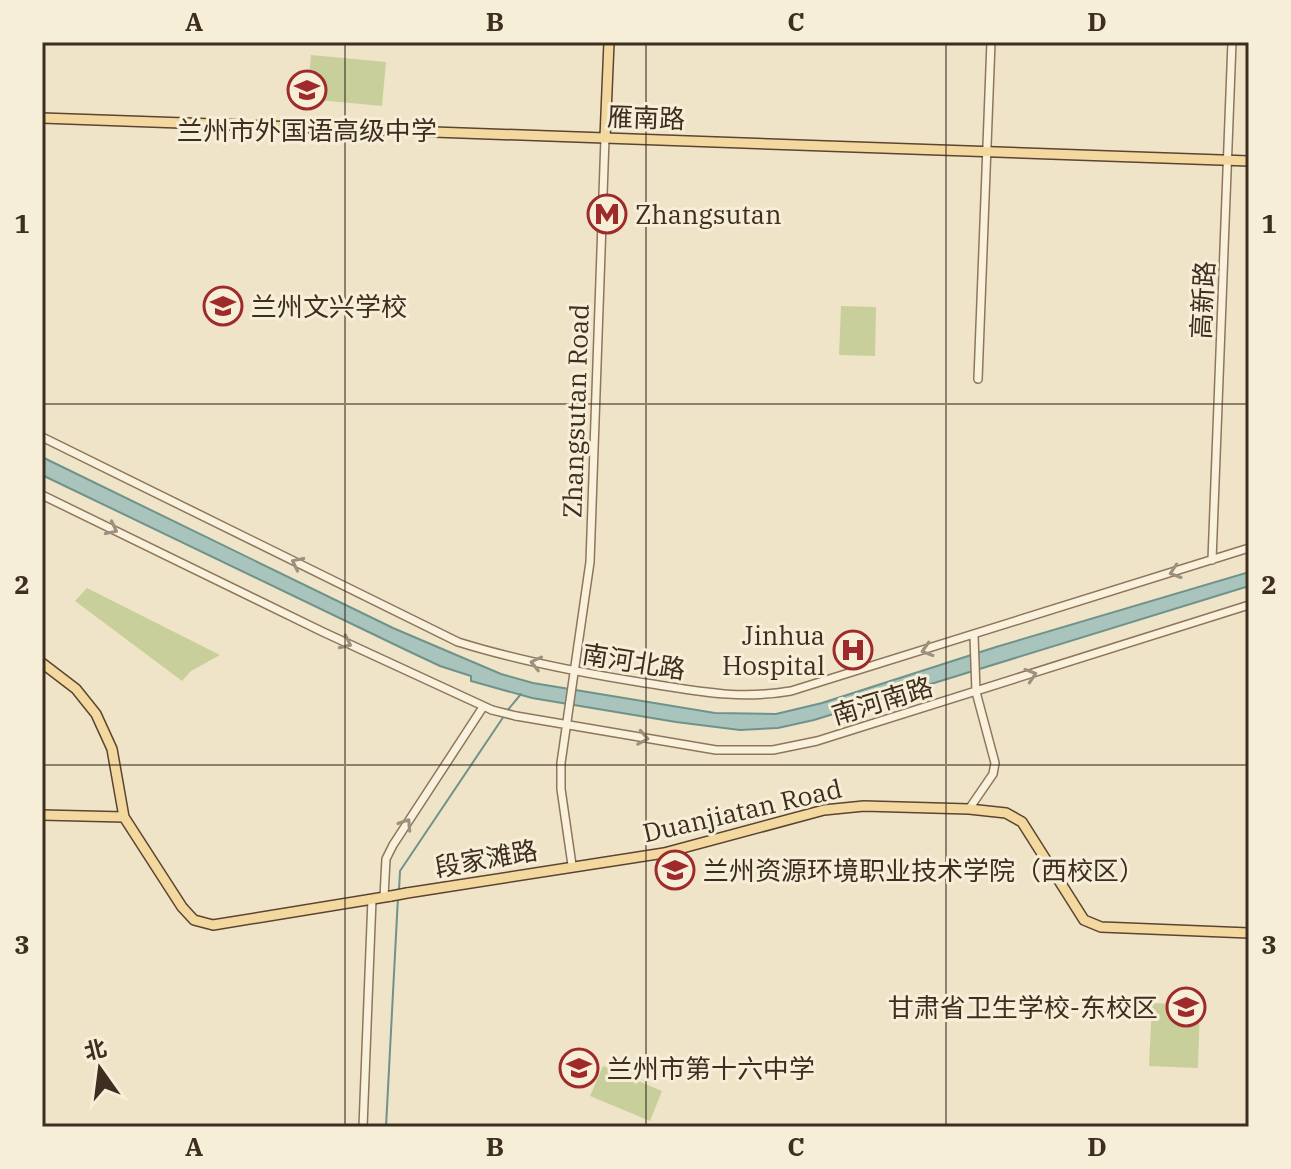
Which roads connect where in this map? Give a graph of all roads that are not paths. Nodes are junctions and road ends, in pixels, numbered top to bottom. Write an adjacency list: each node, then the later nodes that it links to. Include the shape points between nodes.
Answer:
1 (609, 42): 5 (main road)
2 (991, 42): 6 (street)
3 (1232, 42): 7 (street, 高新路)
4 (42, 118): 5 (main road, 雁南路)
5 (605, 138): 6 (main road, 雁南路); 17 (street, Zhangsutan Road, via 590,562)
6 (987, 152): 7 (main road, 雁南路); 9 (street)
7 (1229, 160): 8 (main road, 雁南路); 13 (street, 高新路)
8 (1249, 161)
9 (978, 379)
10 (42, 437): 17 (street, 南河北路, one-way to 10, via 493,653 428,629)
11 (42, 495): 19 (street, one-way to 19)
12 (1249, 548): 13 (street, 南河北路)
13 (1212, 560): 15 (street, 南河北路, one-way to 15)
14 (1249, 605): 18 (street, 南河南路, one-way to 14)
15 (974, 636): 17 (street, 南河北路, one-way to 17, via 759,696); 18 (street)
16 (42, 663): 23 (main road, via 76,689 103,726)
17 (573, 672): 20 (street, Zhangsutan Road)
18 (976, 692): 20 (street, 南河南路, one-way to 18, via 750,752 817,741); 21 (street, via 995,763)
19 (483, 707): 20 (street, 南河南路, bridge); 25 (street, one-way to 19, via 386,859 393,845)
20 (566, 725): 24 (street, via 561,789)
21 (969, 809): 24 (main road, Duanjiatan Road, via 824,810 664,853); 27 (main road, Duanjiatan Road, via 1006,813 1022,822 1084,920 1101,927)
22 (42, 815): 23 (main road)
23 (124, 817): 26 (main road, 段家滩路, via 194,920 213,925)
24 (572, 865): 25 (main road, 段家滩路, bridge)
25 (388, 896): 26 (main road, 段家滩路)
26 (372, 899): 28 (street)
27 (1249, 933)
28 (363, 1127)

